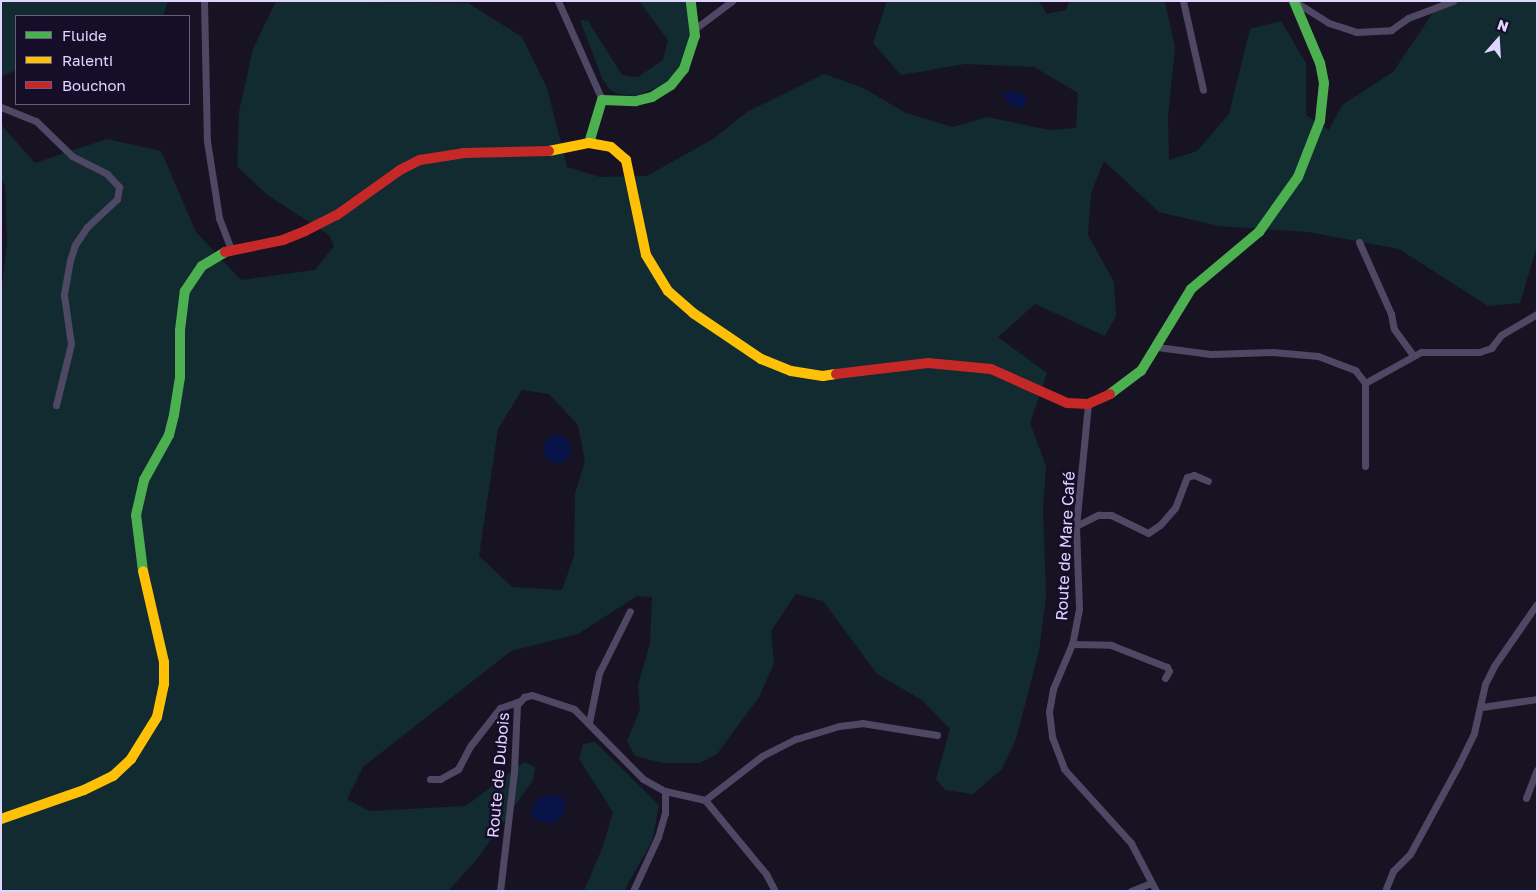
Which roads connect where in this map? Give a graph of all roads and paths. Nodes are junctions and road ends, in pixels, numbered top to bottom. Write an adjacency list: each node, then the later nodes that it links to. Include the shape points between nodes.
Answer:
1 (204, 1): 14 (street, via 207,141 219,218)
2 (558, 1): 10 (street)
3 (691, 1): 8 (main road)
4 (732, 1): 8 (street)
5 (1183, 1): 9 (street)
6 (1294, 1): 7 (street, via 1329,23 1356,32 1391,30 1408,18); 16 (main road, via 1320,63 1324,83 1320,121 1308,153 1298,177 1270,220 1190,289)
7 (1453, 1)
8 (696, 28): 10 (main road, via 689,62 664,91 636,101)
9 (1203, 90)
10 (602, 100): 12 (main road, via 596,109)
11 (1, 107): 20 (street, via 36,121 72,156 107,174 119,187 117,198 87,227 70,260 64,294 71,344)
12 (589, 142): 14 (main road, via 540,153 464,153 420,160 400,170 337,216 283,240); 19 (main road, via 611,147 626,160 646,255 668,291 693,313 761,359 791,371 823,376 928,363 991,369 1067,403)
13 (1359, 242): 17 (street, via 1391,314 1394,329)
14 (231, 249): 38 (main road, via 202,266 185,291 180,330 180,377 174,415 169,435 144,480 138,499 139,554 164,662 164,684 157,717 131,759 113,776 84,790)
15 (1537, 314): 17 (street, via 1501,336 1491,348 1479,352 1421,352)
16 (1157, 347): 18 (street, via 1211,354 1274,352 1318,356 1355,370); 19 (main road, via 1140,371 1123,387)
17 (1413, 355): 18 (street)
18 (1365, 383): 21 (street)
19 (1088, 404): 23 (street, Route de Mare Café)
20 (56, 406)
21 (1365, 466)
22 (1208, 481): 23 (street, via 1194,475 1187,477 1176,508 1153,532 1142,533 1116,516 1104,514)
23 (1076, 526): 26 (street, Route de Mare Café, via 1079,609)
24 (1537, 604): 30 (street, via 1494,666 1485,684)
25 (630, 611): 31 (street, via 597,679)
26 (1072, 644): 27 (street, via 1111,645 1167,667 1170,671); 39 (street, Route de Mare Café, via 1053,689 1049,712 1052,737 1064,769 1131,843)
27 (1165, 678)
28 (1537, 699): 30 (street)
29 (520, 701): 31 (street, Route de Dubois, via 532,695 555,700 574,709); 34 (street, via 500,708 471,745 458,768 440,778); 40 (street, Route de Dubois)
30 (1482, 707): 45 (street, via 1459,764 1410,854 1393,871)
31 (589, 723): 35 (street, Route de Dubois, via 630,770)
32 (936, 735): 37 (street, via 862,723 839,726 796,739 762,756)
33 (1537, 770): 36 (street)
34 (430, 778)
35 (665, 791): 37 (street, Route de Dubois); 41 (street, via 665,813 658,836)
36 (1526, 798)
37 (705, 800): 42 (street, via 766,874)
38 (1, 819)
39 (1151, 883): 43 (street); 44 (street, Route de Mare Café)
40 (500, 891)
41 (633, 891)
42 (776, 891)
43 (1131, 891)
44 (1156, 891)
45 (1385, 891)

